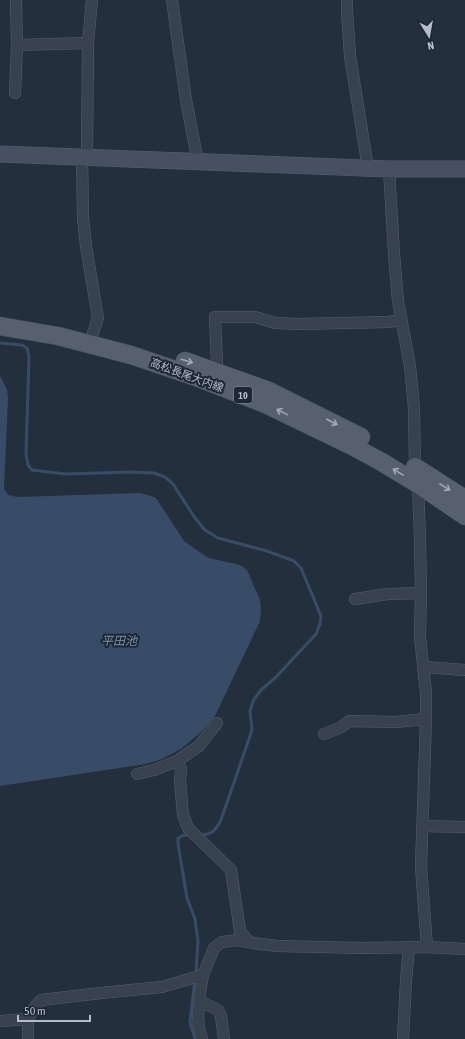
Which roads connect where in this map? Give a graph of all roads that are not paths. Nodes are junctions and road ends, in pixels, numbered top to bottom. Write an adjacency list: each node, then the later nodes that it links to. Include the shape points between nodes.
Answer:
1 (92, 0): 5 (street)
2 (172, 0): 10 (street, via 186,100)
3 (347, 0): 11 (street, via 350,56)
4 (16, 1): 6 (street)
5 (88, 43): 6 (street); 9 (street)
6 (17, 45): 7 (street)
7 (15, 93)
8 (0, 154): 9 (street)
9 (85, 157): 10 (street); 17 (street, via 83,218 98,318)
10 (198, 162): 11 (street)
11 (368, 168): 12 (street)
12 (389, 169): 13 (street); 15 (street, via 398,301)
13 (465, 169)
14 (0, 314): 17 (main road, 高松長尾大内線 / 10, via 60,324)
15 (402, 320): 18 (street, via 299,324 275,323 255,317 215,316); 19 (street, via 410,366)
16 (0, 326): 19 (main road, 高松長尾大内線 / 10, one-way to 16, via 380,461 263,403 196,377 102,347)
17 (93, 333): 18 (main road, 高松長尾大内線 / 10, one-way to 18)
18 (216, 372): 19 (main road, 高松長尾大内線 / 10, one-way to 19, via 269,392 360,436)
19 (417, 476): 20 (main road, 高松長尾大内線 / 10, one-way to 20); 21 (main road, 高松長尾大内線 / 10); 22 (street)
20 (465, 499)
21 (465, 516)
22 (421, 593): 23 (street); 24 (street, via 420,637)
23 (355, 599)
24 (423, 667): 25 (street); 26 (street)
25 (465, 670)
26 (426, 719): 28 (street, via 395,722 349,721 340,728); 31 (street)
27 (217, 723): 29 (street, via 199,746)
28 (324, 734)
29 (177, 761): 30 (street); 33 (street, via 181,768 183,815 188,828 231,870 240,931)
30 (137, 774)
31 (422, 826): 32 (street); 35 (street, via 421,867)
32 (465, 826)
33 (249, 942): 34 (street, via 278,946); 37 (street, via 222,942 214,948)
34 (409, 947): 35 (street); 44 (street)
35 (427, 947): 36 (street)
36 (465, 949)
37 (198, 976): 38 (street); 39 (street, via 162,987 41,1000 33,1008)
38 (200, 1001): 42 (street, via 198,1015); 43 (street, via 218,1010)
39 (28, 1019): 40 (street); 41 (street)
40 (0, 1021)
41 (28, 1039)
42 (202, 1039)
43 (224, 1039)
44 (403, 1039)

